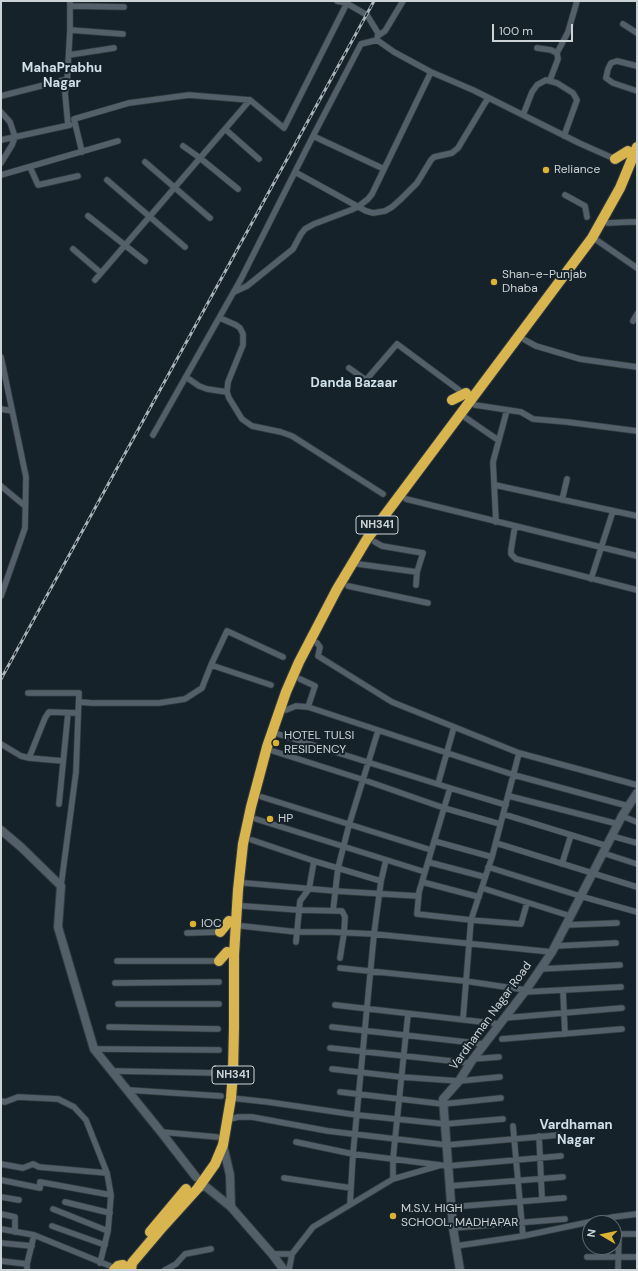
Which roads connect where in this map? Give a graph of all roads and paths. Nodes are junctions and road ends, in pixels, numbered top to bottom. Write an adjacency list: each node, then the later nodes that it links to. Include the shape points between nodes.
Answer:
1 (337, 1): 4 (street)
2 (403, 1): 11 (street, via 386,31)
3 (577, 1): 14 (street, via 568,32)
4 (346, 2): 11 (street, via 367,15); 23 (street, via 284,128)
5 (70, 4): 6 (street); 8 (street)
6 (124, 7)
7 (623, 24): 9 (street)
8 (70, 30): 10 (street); 15 (street)
9 (637, 33)
10 (123, 34)
11 (378, 37): 17 (street, via 394,52); 29 (street, via 361,44)
12 (114, 48): 15 (street)
13 (537, 48): 14 (street)
14 (557, 53): 19 (street, via 556,65)
15 (69, 55): 18 (street)
16 (637, 66): 20 (street, via 617,61 611,63 606,78)
17 (431, 72): 22 (street); 43 (street)
18 (68, 79): 21 (street); 27 (street, via 65,92)
19 (550, 80): 25 (street, via 541,81 537,85); 30 (street, via 576,97 576,105)
20 (637, 91)
21 (1, 96)
22 (488, 98): 25 (street); 51 (street, via 458,148 452,153 430,160 417,183 392,207 373,213)
23 (250, 100): 26 (street, via 189,95 129,103 74,119); 28 (street)
24 (1, 112): 31 (street, via 10,122)
25 (523, 115): 30 (street)
26 (75, 124): 27 (street); 36 (street)
27 (68, 125): 31 (street)
28 (225, 129): 37 (street); 38 (street)
29 (312, 136): 43 (street); 44 (street)
30 (564, 136): 39 (street)
31 (14, 137): 32 (street); 41 (street)
32 (1, 140)
33 (118, 141): 36 (street)
34 (183, 146): 37 (street)
35 (632, 149): 39 (highway, NH341); 58 (highway, NH341, via 620,188)
36 (82, 152): 42 (street)
37 (200, 158): 48 (street); 49 (street)
38 (259, 159)
39 (615, 159)
40 (145, 162): 48 (street)
41 (1, 163)
42 (30, 167): 45 (street); 46 (street, via 38,185)
43 (384, 169): 51 (street, via 372,194)
44 (295, 172): 51 (street); 66 (street)
45 (1, 175)
46 (78, 176)
47 (107, 180): 53 (street)
48 (175, 187): 53 (street); 55 (street)
49 (238, 189)
50 (565, 195): 54 (street, via 585,206)
51 (359, 206): 66 (street, via 305,229 293,249 247,286)
52 (88, 216): 59 (street)
53 (150, 216): 59 (street); 60 (street)
54 (587, 217)
55 (210, 218)
56 (637, 222): 57 (street)
57 (608, 223)
58 (598, 237): 63 (street); 70 (highway, NH341)
59 (125, 245): 62 (street); 64 (street)
60 (185, 247)
61 (73, 249): 64 (street)
62 (145, 261)
63 (637, 268)
64 (101, 273): 65 (street)
65 (95, 280)
66 (234, 292): 68 (street)
67 (637, 314): 69 (street)
68 (220, 318): 74 (street); 75 (street, via 236,325 243,334 243,345 228,382)
69 (633, 321)
70 (523, 338): 72 (street, via 536,346 580,359); 82 (highway, NH341)
71 (1, 357): 81 (street)
72 (637, 367)
73 (349, 368): 76 (street, via 366,380 397,344)
74 (186, 377): 75 (street, via 199,386); 84 (street)
75 (227, 392): 89 (street, via 245,422 292,436)
76 (463, 392): 77 (highway)
77 (452, 400)
78 (475, 405): 80 (street); 82 (highway)
79 (1, 409): 81 (street)
80 (507, 410): 83 (street, via 521,412 533,419); 85 (street)
81 (12, 411): 92 (street, via 26,477)
82 (465, 413): 85 (street); 98 (highway, NH341)
83 (637, 431)
84 (153, 435)
85 (498, 440): 87 (street, via 494,462)
86 (567, 479): 91 (street)
87 (495, 485): 91 (street); 95 (street)
88 (1, 486): 92 (street)
89 (383, 494)
90 (406, 499): 95 (street)
91 (562, 500): 93 (street)
92 (25, 506): 107 (street, via 25,528)
93 (613, 511): 94 (street); 99 (street)
94 (637, 516)
95 (496, 522): 96 (street)
96 (515, 526): 99 (street); 103 (street, via 511,550 513,557)
97 (375, 542): 98 (highway, NH341); 102 (street, via 382,546 423,553)
98 (364, 544): 113 (highway, NH341, via 321,618)
99 (602, 548): 100 (street); 103 (street)
100 (637, 556)
101 (358, 564): 102 (street)
102 (417, 572): 104 (street)
103 (591, 579): 106 (street)
104 (416, 585)
105 (348, 586): 108 (street)
106 (637, 590)
107 (1, 596)
108 (428, 603)
109 (317, 644): 121 (street, via 320,647 318,656 392,702)
110 (283, 657): 112 (street, via 227,631)
111 (309, 660): 113 (highway, NH341)
112 (211, 665): 114 (street); 116 (street, via 202,688 185,699 159,703)
113 (297, 675): 117 (street, via 315,686); 125 (highway, NH341, via 286,692)
114 (272, 685)
115 (28, 693): 116 (street, via 79,693)
116 (79, 702): 120 (street)
117 (308, 707): 118 (street, via 296,706); 122 (street)
118 (286, 710)
119 (68, 712): 120 (street); 128 (street, via 49,712); 129 (street)
120 (78, 713): 173 (street, via 76,772)
121 (454, 727): 126 (street); 127 (street)
122 (378, 731): 126 (street); 130 (street)
123 (278, 734): 125 (highway, NH341); 130 (street)
124 (1, 744): 128 (street)
125 (270, 749): 132 (street); 202 (highway, NH341, via 251,807 243,844)
126 (446, 752): 131 (street); 133 (street)
127 (519, 753): 131 (street); 134 (street)
128 (29, 758): 129 (street)
129 (63, 761): 139 (street)
130 (369, 762): 132 (street); 133 (street)
131 (514, 775): 136 (street); 138 (street)
132 (364, 780): 141 (street); 146 (street)
133 (438, 784): 135 (street)
134 (637, 786)
135 (450, 788): 140 (street); 141 (street)
136 (509, 796): 140 (street); 148 (street)
137 (262, 797): 146 (street)
138 (634, 800): 143 (street, Vardhaman Nagar Road)
139 (59, 804)
140 (506, 805): 142 (street)
141 (444, 808): 147 (street); 153 (street)
142 (503, 814): 147 (street); 150 (street)
143 (622, 816): 145 (street); 148 (street, Vardhaman Nagar Road)
144 (256, 819): 156 (street)
145 (637, 822)
146 (349, 824): 156 (street); 158 (street)
147 (500, 824): 154 (street)
148 (618, 824): 151 (street, Vardhaman Nagar Road)
149 (1, 830): 173 (street)
150 (572, 835): 157 (street); 163 (street)
151 (612, 836): 155 (street); 157 (street, Vardhaman Nagar Road)
152 (252, 840): 161 (street)
153 (434, 841): 158 (street); 159 (street)
154 (496, 843): 159 (street); 163 (street)
155 (637, 843)
156 (343, 847): 160 (street); 166 (street)
157 (605, 849): 164 (street); 168 (street, Vardhaman Nagar Road)
158 (431, 850): 162 (street)
159 (492, 857): 165 (street)
160 (386, 860): 167 (street); 170 (street)
161 (314, 861): 166 (street); 176 (street)
162 (428, 862): 167 (street); 169 (street)
163 (562, 864): 168 (street)
164 (637, 864)
165 (488, 867): 169 (street); 180 (street)
166 (338, 868): 170 (street); 177 (street)
167 (425, 872): 171 (street)
168 (592, 874): 174 (street); 180 (street, Vardhaman Nagar Road)
169 (485, 877): 175 (street)
170 (381, 881): 178 (street)
171 (422, 882): 179 (street); 181 (street)
172 (245, 883): 176 (street)
173 (61, 886): 235 (street, via 58,927)
174 (637, 887)
175 (482, 888): 181 (street); 182 (street)
176 (309, 889): 177 (street); 184 (street, via 300,901)
177 (335, 891): 178 (street); 185 (street)
178 (379, 894): 179 (street); 197 (street)
179 (418, 896): 188 (street, via 417,914)
180 (580, 896): 186 (street); 187 (street, Vardhaman Nagar Road)
181 (479, 897): 188 (street)
182 (527, 903): 187 (street); 188 (street, via 521,924)
183 (243, 906): 184 (street)
184 (299, 910): 185 (street); 194 (street)
185 (333, 911): 196 (street, via 344,912)
186 (637, 912)
187 (570, 916): 191 (street, Vardhaman Nagar Road)
188 (471, 920): 199 (street)
189 (229, 921): 193 (highway)
190 (616, 923): 191 (street)
191 (565, 925): 201 (street, Vardhaman Nagar Road)
192 (242, 926): 194 (street)
193 (220, 932): 195 (street)
194 (298, 932): 196 (street); 198 (street)
195 (187, 933)
196 (344, 933): 197 (street); 203 (street)
197 (374, 934): 199 (street); 209 (street)
198 (296, 942)
199 (469, 943): 201 (street); 210 (street)
200 (616, 943): 201 (street)
201 (553, 949): 208 (street, Vardhaman Nagar Road)
202 (230, 954): 205 (highway); 251 (highway, NH341, via 234,1027 233,1073)
203 (340, 958)
204 (117, 961): 205 (street)
205 (219, 961)
206 (620, 964): 208 (street)
207 (340, 968): 209 (street)
208 (540, 969): 214 (street, Vardhaman Nagar Road)
209 (371, 972): 210 (street); 220 (street)
210 (465, 981): 214 (street); 223 (street)
211 (219, 982): 212 (street)
212 (115, 983)
213 (621, 987): 215 (street)
214 (525, 991): 215 (street); 224 (street, Vardhaman Nagar Road)
215 (564, 991): 221 (street)
216 (118, 1004): 217 (street)
217 (219, 1004)
218 (335, 1005): 220 (street)
219 (622, 1008): 221 (street)
220 (367, 1009): 222 (street); 229 (street)
221 (564, 1013): 224 (street); 231 (street)
222 (408, 1014): 223 (street); 230 (street)
223 (463, 1019): 224 (street)
224 (502, 1021): 233 (street, Vardhaman Nagar Road)
225 (109, 1027): 227 (street)
226 (332, 1027): 229 (street)
227 (218, 1029)
228 (622, 1029): 231 (street)
229 (365, 1031): 230 (street); 237 (street)
230 (406, 1034): 233 (street); 238 (street)
231 (565, 1034): 232 (street)
232 (502, 1040)
233 (484, 1044): 240 (street, Vardhaman Nagar Road)
234 (330, 1048): 237 (street)
235 (94, 1049): 236 (street); 242 (street)
236 (219, 1050)
237 (363, 1052): 238 (street); 244 (street)
238 (403, 1056): 240 (street); 245 (street)
239 (499, 1057): 240 (street)
240 (472, 1061): 247 (street, Vardhaman Nagar Road)
241 (332, 1069): 244 (street)
242 (112, 1071): 243 (street); 248 (street)
243 (220, 1073)
244 (361, 1073): 245 (street); 250 (street)
245 (401, 1077): 247 (street); 252 (street)
246 (500, 1077): 247 (street)
247 (458, 1081): 255 (street, Vardhaman Nagar Road, via 443,1099)
248 (128, 1090): 251 (street); 262 (street)
249 (340, 1092): 250 (street)
250 (359, 1094): 252 (street); 256 (street)
251 (226, 1097): 256 (street); 259 (highway, NH341)
252 (399, 1098): 255 (street); 257 (street)
253 (501, 1098): 255 (street)
254 (1, 1101): 278 (street, via 18,1097 58,1099 74,1107 86,1120)
255 (443, 1104): 260 (street)
256 (357, 1115): 257 (street); 263 (street)
257 (397, 1118): 260 (street); 266 (street)
258 (503, 1119): 260 (street)
259 (228, 1120): 263 (street, via 252,1117); 268 (highway, NH341)
260 (445, 1124): 270 (street)
261 (513, 1126): 267 (street)
262 (161, 1132): 268 (street); 279 (street)
263 (356, 1134): 266 (street); 271 (street)
264 (559, 1135): 265 (street)
265 (539, 1136): 267 (street); 273 (street)
266 (396, 1138): 270 (street); 274 (street)
267 (514, 1138): 270 (street); 275 (street)
268 (220, 1141): 287 (highway, NH341, via 215,1164); 297 (street, via 230,1174)
269 (296, 1142): 271 (street)
270 (447, 1145): 277 (street)
271 (353, 1154): 274 (street); 288 (street)
272 (560, 1156): 273 (street)
273 (541, 1157): 275 (street); 282 (street)
274 (393, 1159): 277 (street); 283 (street)
275 (515, 1159): 277 (street); 285 (street)
276 (1, 1164): 278 (street, via 23,1168 33,1164 39,1167)
277 (445, 1165): 283 (street); 286 (street)
278 (107, 1173): 289 (street)
279 (196, 1176)
280 (563, 1177): 282 (street)
281 (284, 1178): 288 (street)
282 (542, 1178): 285 (street); 292 (street)
283 (393, 1179): 296 (street)
284 (1, 1180): 289 (street, via 40,1188 40,1182)
285 (517, 1180): 286 (street); 294 (street)
286 (450, 1186): 298 (street)
287 (198, 1188): 297 (street, via 205,1186); 327 (highway, NH341, via 188,1193 157,1228 132,1263)
288 (351, 1188): 296 (street)
289 (111, 1195): 300 (street)
290 (1, 1197): 293 (street)
291 (564, 1198): 292 (street)
292 (542, 1199): 294 (street)
293 (19, 1200)
294 (519, 1201): 298 (street); 304 (street)
295 (65, 1202): 300 (street)
296 (350, 1204): 319 (street, via 313,1227)
297 (231, 1207): 318 (street)
298 (452, 1207): 306 (street)
299 (53, 1209): 308 (street)
300 (110, 1213): 308 (street)
301 (1, 1214): 309 (street, via 16,1217)
302 (637, 1214): 312 (street)
303 (565, 1219): 304 (street)
304 (521, 1222): 306 (street); 312 (street)
305 (52, 1226): 314 (street)
306 (453, 1228): 316 (street)
307 (1, 1229): 309 (street)
308 (108, 1231): 314 (street)
309 (15, 1232): 311 (street)
310 (637, 1234): 320 (street, via 618,1234)
311 (34, 1235): 315 (street); 324 (street)
312 (523, 1236): 316 (street)
313 (1, 1243): 315 (street)
314 (105, 1245): 324 (street)
315 (32, 1246): 326 (street)
316 (456, 1246): 332 (street)
317 (211, 1249): 325 (street, via 185,1254)
318 (272, 1254): 319 (street); 330 (street)
319 (292, 1254): 331 (street)
320 (618, 1256): 321 (street); 322 (street); 333 (street)
321 (587, 1257)
322 (637, 1257)
323 (1, 1261): 326 (street)
324 (100, 1263): 327 (street)
325 (176, 1264): 328 (street); 329 (street)
326 (27, 1267)
327 (121, 1268)
328 (165, 1270)
329 (177, 1270)
330 (284, 1270)
331 (289, 1270)
332 (460, 1270)
333 (618, 1270)

